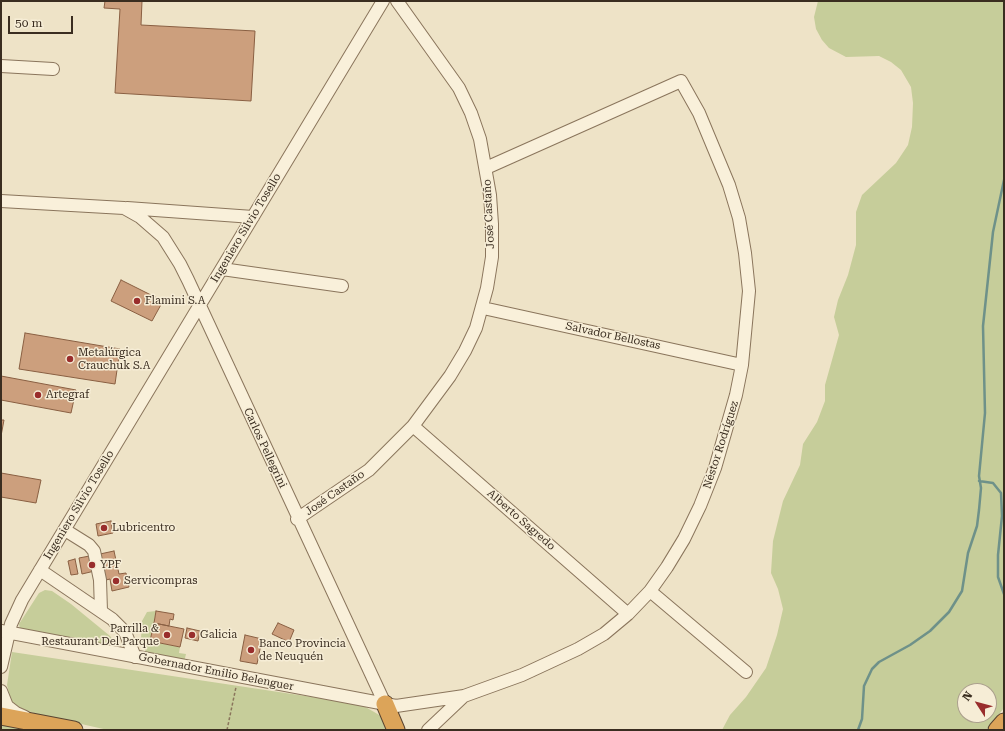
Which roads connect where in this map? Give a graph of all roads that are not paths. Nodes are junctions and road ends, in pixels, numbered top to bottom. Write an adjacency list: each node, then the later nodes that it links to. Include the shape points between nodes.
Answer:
1 (383, 1): 8 (street, Ingeniero Silvio Tosello)
2 (397, 1): 5 (street, José Castaño, via 459,88 480,139)
3 (1, 66): 4 (street)
4 (53, 69)
5 (486, 168): 12 (street, José Castaño, via 492,224 492,257); 13 (street, Néstor Rodríguez, via 681,81 716,150 739,218 746,253 749,291)
6 (1, 201): 7 (street, Carlos Pellegrini)
7 (124, 208): 8 (street, Carlos Pellegrini); 11 (street, Carlos Pellegrini, via 140,217 163,238 180,264)
8 (253, 217): 9 (street, Ingeniero Silvio Tosello)
9 (222, 269): 10 (street); 11 (street, Ingeniero Silvio Tosello)
10 (342, 286)
11 (200, 306): 15 (street, Carlos Pellegrini); 16 (street, Ingeniero Silvio Tosello)
12 (483, 308): 13 (street, Salvador Bellostas); 14 (street, José Castaño, via 450,376)
13 (742, 365): 18 (street, Néstor Rodríguez, via 727,431 700,506 684,539)
14 (413, 426): 15 (street, José Castaño, via 369,470); 20 (street, Alberto Sagredo)
15 (297, 519): 27 (street, Carlos Pellegrini)
16 (64, 530): 17 (street, Ingeniero Silvio Tosello); 19 (street, via 89,545 94,551 100,580)
17 (40, 570): 19 (street); 21 (street, Ingeniero Silvio Tosello)
18 (650, 591): 20 (street, Néstor Rodríguez); 24 (street)
19 (101, 611): 22 (street, via 124,632)
20 (628, 614): 26 (street, Néstor Rodríguez, via 604,634 578,649 522,675)
21 (5, 632): 22 (street, Gobernador Emilio Belenguer); 23 (street, Ingeniero Silvio Tosello)
22 (135, 656): 27 (street, Gobernador Emilio Belenguer)
23 (1, 667)
24 (746, 672)
25 (1, 691): 30 (street, via 4,701 12,710)
26 (464, 696): 27 (street, Néstor Rodríguez, via 406,705); 33 (street, Néstor Rodríguez)
27 (385, 704): 32 (highway)
28 (1, 716): 30 (highway)
29 (1004, 722): 34 (highway)
30 (43, 724): 31 (highway)
31 (74, 730)
32 (396, 730)
33 (428, 730)
34 (997, 730)

